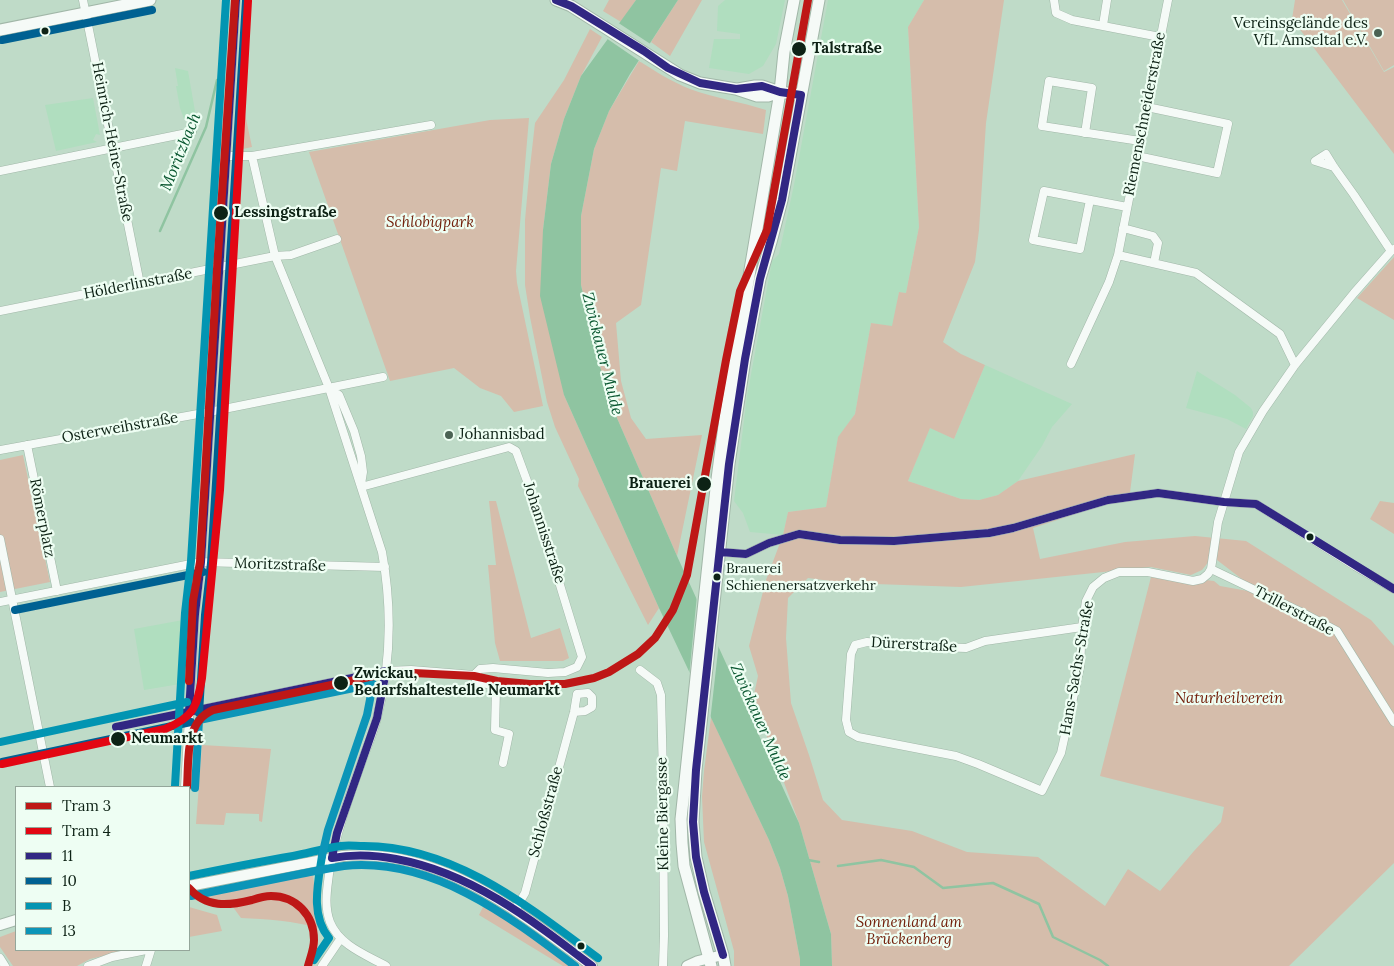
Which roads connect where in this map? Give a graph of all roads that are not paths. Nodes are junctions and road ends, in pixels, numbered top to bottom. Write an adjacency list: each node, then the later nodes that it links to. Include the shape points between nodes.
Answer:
1 (83, 0): 10 (street, Heinrich-Heine-Straße)
2 (150, 0): 10 (main road)
3 (236, 0): 22 (street)
4 (556, 0): 14 (main road, via 574,8 668,68 700,83 762,97)
5 (794, 0): 14 (main road)
6 (818, 0): 15 (main road)
7 (1054, 0): 11 (street, via 1056,13)
8 (1107, 0): 11 (street)
9 (1168, 0): 13 (street, Riemenschneiderstraße)
10 (86, 13): 12 (main road); 21 (street, Heinrich-Heine-Straße)
11 (1103, 26): 13 (street)
12 (0, 30)
13 (1160, 37): 16 (street, Riemenschneiderstraße)
14 (780, 92): 15 (main road); 48 (main road, via 725,418 717,479)
15 (801, 95): 48 (main road, via 782,200 755,302)
16 (1147, 107): 20 (street, Riemenschneiderstraße); 24 (street, via 1228,124 1217,173)
17 (432, 125): 23 (street)
18 (192, 132): 21 (street)
19 (1085, 133): 19 (street, via 1042,126 1049,81 1092,88); 20 (street)
20 (1140, 142): 24 (street, Riemenschneiderstraße)
21 (113, 147): 26 (street); 36 (street, Heinrich-Heine-Straße)
22 (226, 156): 23 (street); 35 (street)
23 (252, 156): 33 (street)
24 (1137, 156): 28 (street, Riemenschneiderstraße)
25 (1334, 168): 31 (street)
26 (0, 171)
27 (1090, 200): 27 (street, via 1044,191 1032,240 1080,249); 28 (street)
28 (1127, 207): 29 (street, Riemenschneiderstraße)
29 (1123, 228): 32 (street, Riemenschneiderstraße); 34 (street, via 1153,236 1158,243)
30 (337, 239): 33 (street, Hölderlinstraße, via 291,255)
31 (1393, 250): 39 (street)
32 (1118, 255): 34 (street); 38 (street, Riemenschneiderstraße)
33 (275, 256): 35 (street, Hölderlinstraße); 41 (street)
34 (1154, 263): 39 (street, via 1196,273 1280,334)
35 (220, 268): 36 (street, Hölderlinstraße); 42 (street)
36 (140, 284): 37 (street, Hölderlinstraße)
37 (0, 311)
38 (1071, 364)
39 (1295, 365): 46 (street, via 1239,452)
40 (382, 378): 41 (street, Osterweihstraße)
41 (329, 388): 42 (street, Osterweihstraße); 45 (street)
42 (211, 412): 43 (street, Osterweihstraße); 49 (street)
43 (27, 445): 44 (street, Osterweihstraße); 53 (street, Römerplatz)
44 (0, 450)
45 (361, 487): 50 (street); 59 (street, Johannisstraße, via 509,447 516,451 582,657 577,667 565,672 493,668 480,669)
46 (1224, 502): 48 (street, via 1158,493 1108,500 989,533 894,542 840,540 799,534 746,554); 51 (street); 52 (street, via 1256,504)
47 (0, 539): 54 (street)
48 (715, 551): 76 (main road, via 718,574 693,822 696,858); 77 (main road, via 681,819 684,866)
49 (201, 562): 50 (street, Moritzstraße); 53 (street, Moritzstraße); 60 (street)
50 (385, 567): 58 (street, via 388,610)
51 (1210, 570): 56 (street, Hans-Sachs-Straße, via 1202,579 1193,581 1148,572 1119,572 1104,578 1086,601); 62 (street, Trillerstraße, via 1337,631)
52 (1394, 589)
53 (57, 591): 54 (street, Moritzstraße)
54 (12, 600): 55 (street, Moritzstraße); 64 (street)
55 (0, 602)
56 (1082, 627): 66 (street, Hans-Sachs-Straße, via 1080,667 1061,753); 66 (street, Dürerstraße, via 985,641 966,648 867,642 855,645 851,654 846,720 849,732 858,737 956,756)
57 (640, 670): 84 (street, Kleine Biergasse, via 658,683 661,695)
58 (386, 671): 59 (street); 60 (street); 67 (street, via 377,718 337,833)
59 (474, 675): 63 (street, via 477,682 496,689 495,730 509,734)
60 (189, 712): 65 (street)
61 (574, 712): 69 (street, Schloßstraße, via 525,893)
62 (1394, 722)
63 (503, 763)
64 (50, 786)
65 (185, 786)
66 (1042, 792)
67 (332, 858): 68 (main road); 69 (main road, via 359,854 417,862 456,876); 72 (street, via 326,892 327,912)
68 (190, 886)
69 (515, 910): 83 (main road)
70 (15, 920): 71 (main road)
71 (0, 925)
72 (340, 938): 81 (street); 82 (street)
73 (141, 951): 79 (street)
74 (151, 951): 80 (street)
75 (0, 958): 78 (street)
76 (724, 960): 77 (main road)
77 (708, 964): 85 (main road, via 698,961)
78 (5, 966)
79 (88, 966)
80 (146, 966)
81 (322, 966)
82 (386, 966)
83 (592, 966)
84 (663, 966)
85 (687, 966)

